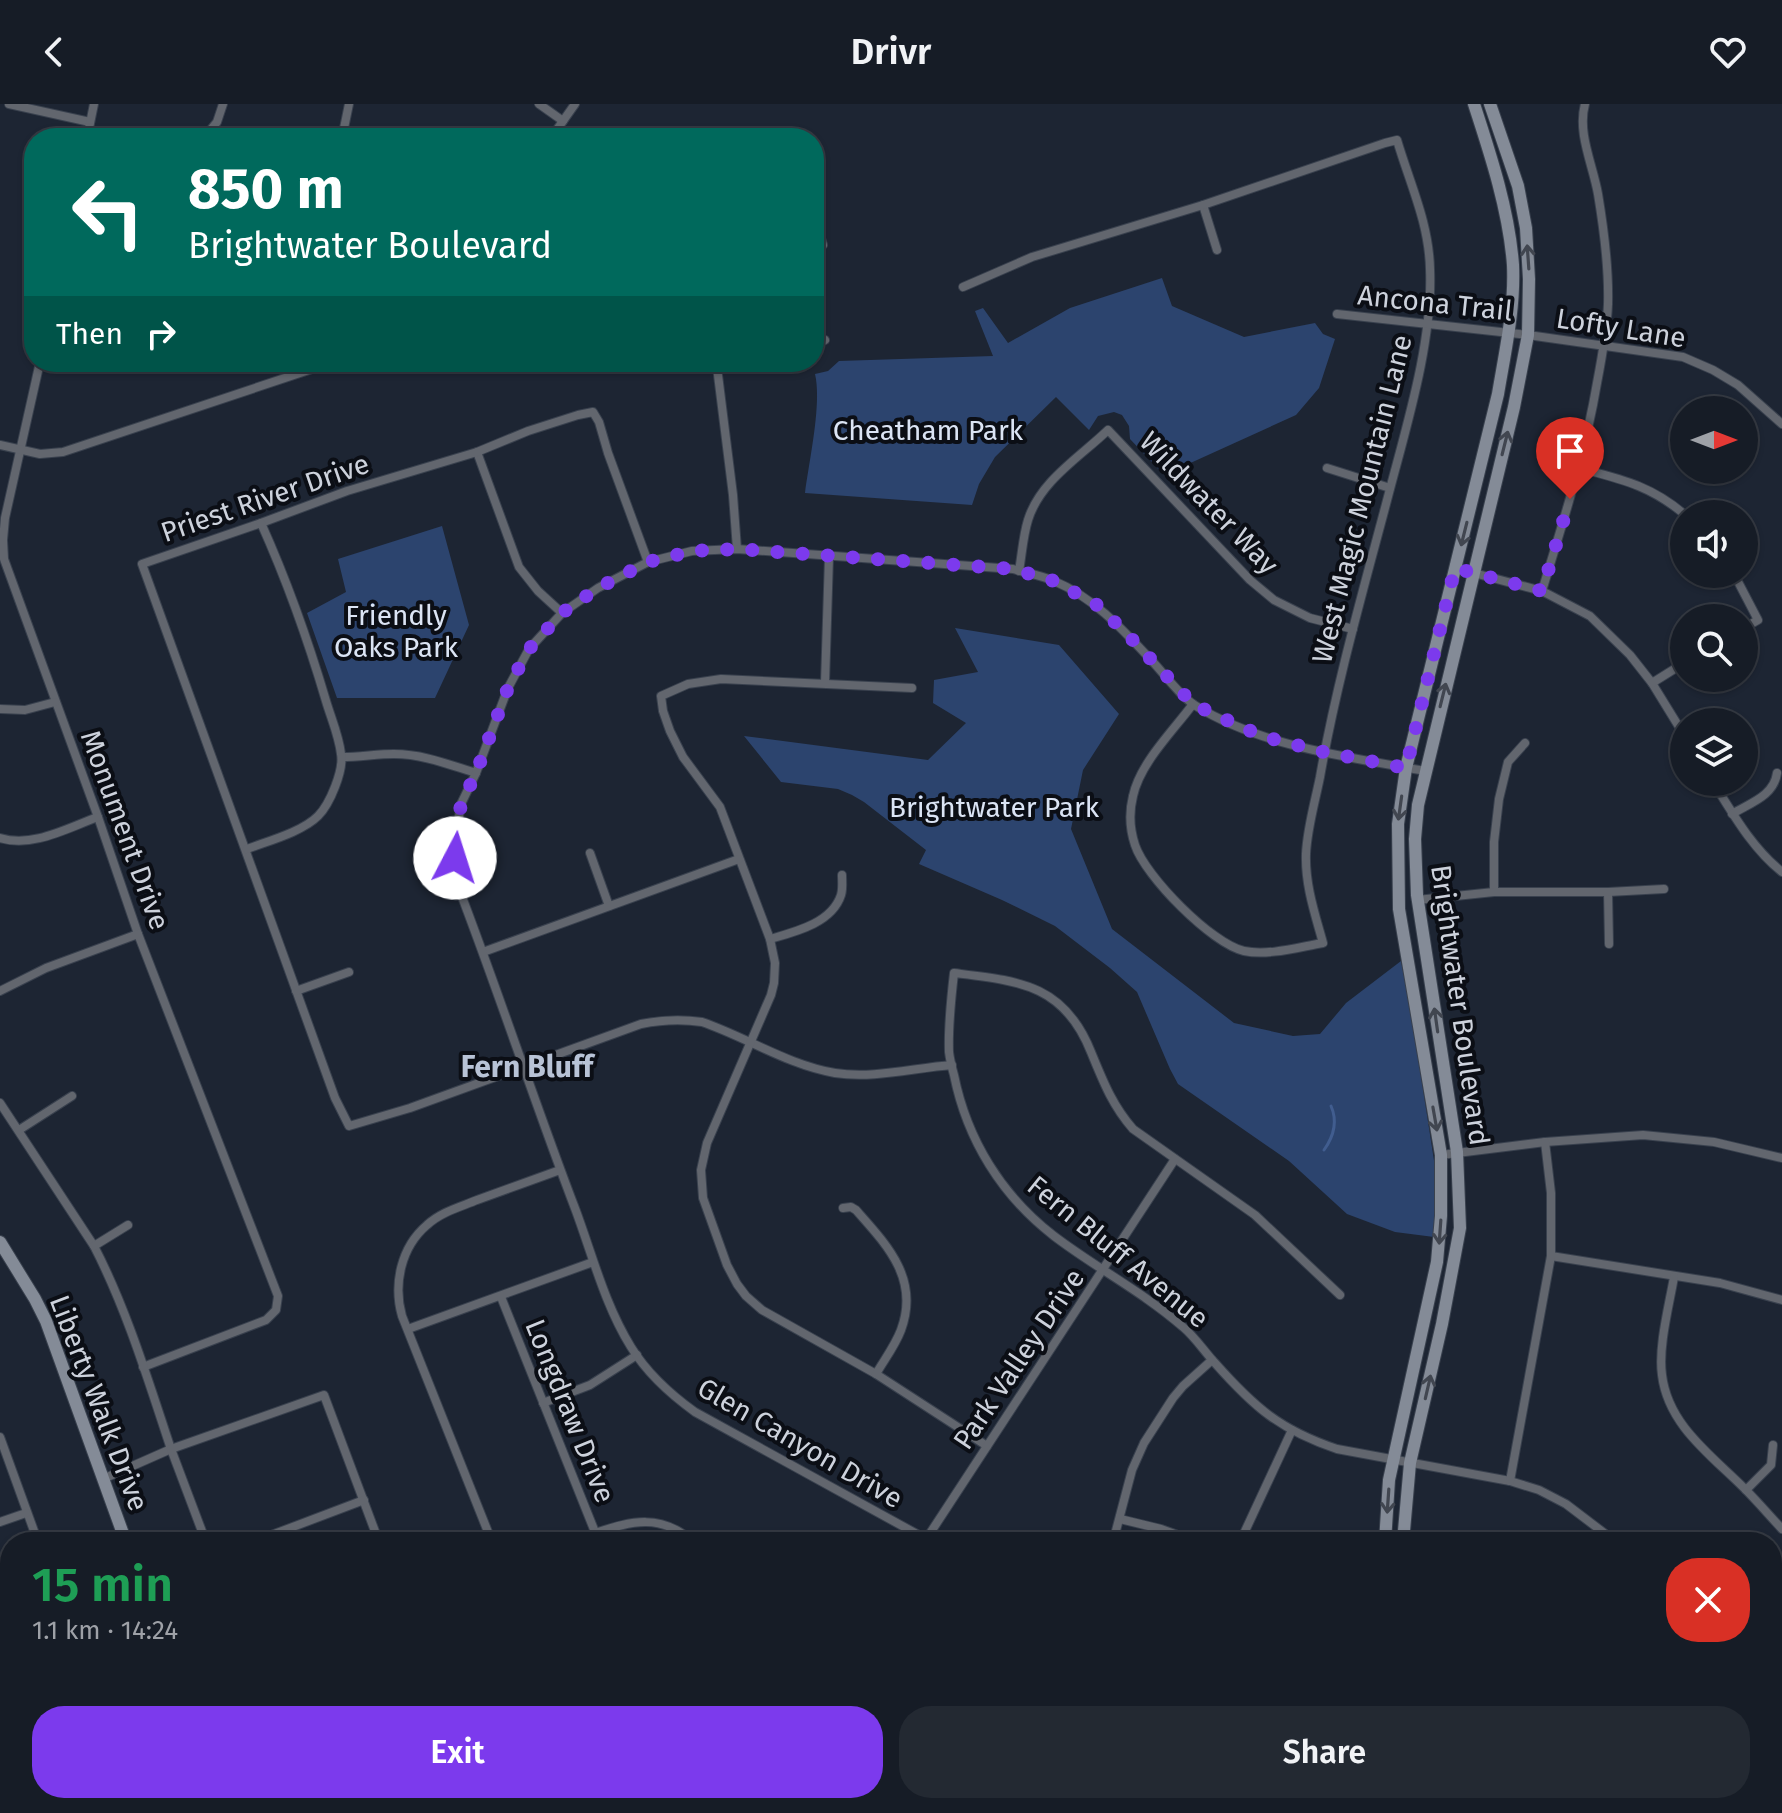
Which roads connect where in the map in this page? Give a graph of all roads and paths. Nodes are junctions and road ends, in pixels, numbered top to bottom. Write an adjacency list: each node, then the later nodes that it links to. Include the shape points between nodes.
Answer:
1 (9, 104): 11 (street)
2 (94, 104): 11 (street)
3 (223, 104): 13 (street)
4 (349, 104): 14 (street)
5 (539, 104): 10 (street)
6 (575, 104): 10 (street)
7 (1474, 104): 21 (street, Brightwater Boulevard, via 1504,204 1513,264)
8 (1585, 104): 23 (street, via 1583,132 1605,242)
9 (1491, 106): 22 (street, Brightwater Boulevard, one-way to 9, via 1526,228)
10 (563, 121): 15 (street)
11 (90, 122): 12 (street)
12 (89, 128)
13 (212, 128)
14 (344, 128)
15 (558, 128)
16 (1203, 205): 17 (street); 18 (street, West Magic Mountain Lane, via 1032,257); 20 (street, West Magic Mountain Lane, via 1397,140 1428,239)
17 (1217, 250)
18 (963, 287)
19 (1337, 314): 20 (street, Ancona Trail)
20 (1427, 325): 21 (street, Ancona Trail); 33 (street, West Magic Mountain Lane)
21 (1508, 333): 22 (street, Ancona Trail); 40 (street, Brightwater Boulevard, one-way to 40)
22 (1528, 335): 23 (street, Lofty Lane); 42 (street, Brightwater Boulevard, one-way to 22)
23 (1604, 345): 27 (street, Lofty Lane, via 1683,357 1713,370); 32 (street)
24 (38, 372): 29 (street, Monument Drive)
25 (303, 372): 29 (street, via 63,452)
26 (718, 372): 36 (street)
27 (1782, 424)
28 (0, 445): 29 (street)
29 (21, 449): 38 (street, Monument Drive, via 5,518)
30 (477, 452): 35 (street, Priest River Drive); 39 (street, Priest River Drive, via 593,412); 44 (street, via 519,567)
31 (1327, 468): 33 (street)
32 (1579, 468): 34 (street, via 1634,483); 43 (street)
33 (1390, 488): 45 (street, West Magic Mountain Lane)
34 (1670, 504)
35 (261, 523): 56 (street, via 309,643); 65 (street, Priest River Drive, via 142,564)
36 (737, 549): 37 (street, Glen Canyon Drive); 39 (street, Glen Canyon Drive, via 692,551)
37 (829, 557): 41 (street, Glen Canyon Drive); 47 (street)
38 (2, 560): 50 (street, Monument Drive)
39 (648, 562): 44 (street, Glen Canyon Drive)
40 (1455, 568): 42 (street); 57 (street, Brightwater Boulevard)
41 (1019, 571): 45 (street, Wildwater Way, via 1029,519 1044,490 1108,430 1274,600 1310,618); 51 (street, Glen Canyon Drive, via 1054,581 1097,605)
42 (1473, 572): 43 (street); 58 (street, Brightwater Boulevard, one-way to 42)
43 (1542, 591): 48 (street, via 1590,616)
44 (562, 613): 59 (street, Glen Canyon Drive, via 529,649 508,688)
45 (1353, 629): 55 (street, West Magic Mountain Lane)
46 (1670, 672): 48 (street)
47 (825, 683): 49 (street); 67 (street, via 721,679 688,684 661,696 670,731 720,807)
48 (1652, 683): 53 (street)
49 (912, 688)
50 (55, 702): 52 (street, via 25,710); 63 (street, Monument Drive)
51 (1193, 704): 55 (street, Glen Canyon Drive, via 1248,730); 55 (street, West Magic Mountain Lane, via 1141,772 1130,818 1135,846 1151,873 1199,924 1243,951 1323,943 1308,888 1306,853)
52 (0, 709)
53 (1670, 712)
54 (1525, 743): 71 (street, via 1508,762 1499,799)
55 (1324, 752): 57 (street, Glen Canyon Drive)
56 (342, 757): 59 (street, via 394,754); 65 (street, via 333,793 319,815)
57 (1406, 768): 58 (street, Glen Canyon Drive); 90 (street, Brightwater Boulevard, one-way to 90, via 1398,824 1399,909)
58 (1425, 771): 73 (street, Brightwater Boulevard, via 1415,839)
59 (476, 773): 78 (street, Glen Canyon Drive, via 461,804 455,858 459,889)
60 (1777, 773): 62 (street, via 1771,791)
61 (1721, 796): 62 (street)
62 (1732, 814): 68 (street)
63 (98, 817): 64 (street, via 35,840); 75 (street, Monument Drive)
64 (0, 838)
65 (247, 849): 81 (street, Priest River Drive)
66 (590, 853): 74 (street)
67 (739, 859): 74 (street); 76 (street)
68 (1782, 872)
69 (842, 875): 76 (street, via 841,896 829,913)
70 (1664, 889): 72 (street)
71 (1494, 892): 72 (street); 73 (street)
72 (1608, 892): 77 (street)
73 (1417, 900): 89 (street, Brightwater Boulevard, one-way to 73)
74 (609, 906): 78 (street)
75 (138, 934): 80 (street); 108 (street, Monument Drive, via 278,1301 266,1320)
76 (770, 939): 82 (street, via 774,983)
77 (1609, 944)
78 (483, 952): 84 (street, Glen Canyon Drive)
79 (349, 972): 81 (street)
80 (0, 991)
81 (296, 991): 84 (street, Priest River Drive, via 349,1126)
82 (751, 1042): 83 (street, via 839,1074); 84 (street, via 702,1022 656,1021); 109 (street, via 707,1143 701,1170 703,1198 727,1265 746,1296 762,1310)
83 (952, 1065): 92 (street, Fern Bluff Avenue, via 954,973 1023,984 1057,1003 1079,1027 1122,1117); 100 (street, Fern Bluff Avenue, via 963,1114 997,1178 1052,1235)
84 (525, 1067): 93 (street, Glen Canyon Drive)
85 (72, 1096): 87 (street)
86 (0, 1103): 87 (street)
87 (19, 1130): 97 (street)
88 (1545, 1142): 89 (street); 91 (street, via 1663,1136); 98 (street)
89 (1457, 1152): 90 (street); 117 (street, Brightwater Boulevard, one-way to 89, via 1460,1228)
90 (1441, 1155): 116 (street, Brightwater Boulevard, one-way to 116, via 1437,1262)
91 (1782, 1158)
92 (1175, 1159): 100 (street, Park Valley Drive); 102 (street, via 1255,1215)
93 (560, 1170): 99 (street, Glen Canyon Drive); 105 (street, via 446,1212 427,1225 412,1241 398,1281)
94 (843, 1208): 109 (street, via 856,1210 888,1246 906,1291 905,1318)
95 (128, 1225): 97 (street)
96 (0, 1242): 118 (street, Liberty Walk Drive, via 46,1321)
97 (94, 1246): 108 (street)
98 (1551, 1256): 101 (street); 119 (street)
99 (593, 1262): 103 (street); 106 (street, Glen Canyon Drive, via 615,1319)
100 (1104, 1270): 107 (street, Fern Bluff Avenue, via 1187,1330); 114 (street, Park Valley Drive)
101 (1674, 1277): 104 (street); 120 (street, via 1661,1357 1671,1409 1688,1435)
102 (1340, 1295)
103 (501, 1297): 105 (street); 110 (street, Longdraw Drive)
104 (1782, 1300)
105 (408, 1329): 131 (street)
106 (637, 1355): 110 (street, via 590,1385); 135 (street, Glen Canyon Drive, via 695,1412)
107 (1212, 1360): 111 (street, Fern Bluff Avenue, via 1258,1408); 123 (street, via 1173,1398 1144,1443)
108 (143, 1367): 115 (street)
109 (876, 1374): 114 (street)
110 (543, 1403): 132 (street, Longdraw Drive)
111 (1292, 1430): 116 (street, Fern Bluff Avenue, via 1337,1449); 139 (street)
112 (0, 1437): 122 (street)
113 (1773, 1445): 120 (street, via 1771,1465)
114 (987, 1446): 136 (street, Park Valley Drive)
115 (171, 1449): 118 (street); 121 (street, via 324,1395); 128 (street)
116 (1394, 1461): 117 (street, Fern Bluff Avenue); 140 (street, Brightwater Boulevard, one-way to 140)
117 (1410, 1463): 119 (street, Fern Bluff Avenue); 141 (street, Brightwater Boulevard)
118 (103, 1479): 127 (street, Liberty Walk Drive)
119 (1510, 1481): 142 (street, Fern Bluff Avenue, via 1550,1495)
120 (1746, 1490): 125 (street)
121 (364, 1500): 129 (street); 130 (street)
122 (26, 1513): 124 (street); 126 (street)
123 (1120, 1519): 137 (street); 138 (street)
124 (0, 1522)
125 (1782, 1529)
126 (34, 1532)
127 (122, 1532)
128 (202, 1532)
129 (279, 1532)
130 (375, 1532)
131 (488, 1532)
132 (595, 1532)
133 (608, 1532): 134 (street, via 625,1523 648,1522)
134 (679, 1532)
135 (911, 1532)
136 (930, 1532)
137 (1116, 1532)
138 (1169, 1532)
139 (1245, 1532)
140 (1386, 1532)
141 (1404, 1532)
142 (1604, 1532)

